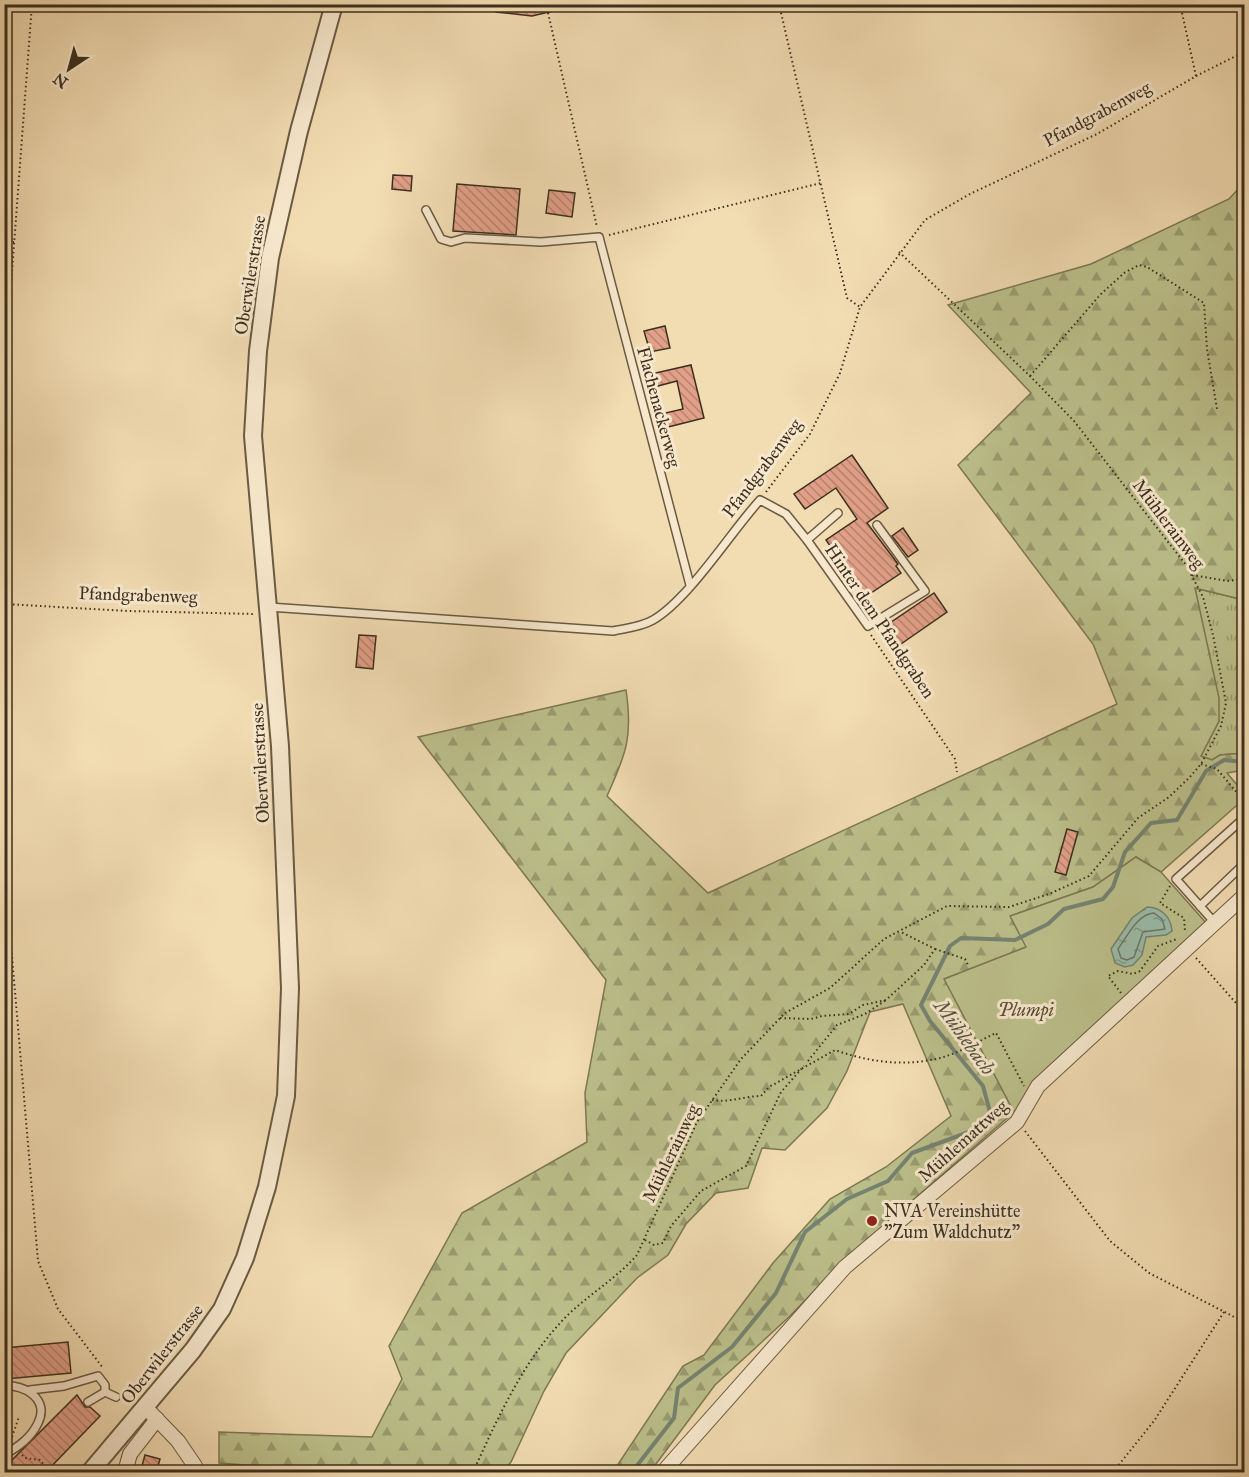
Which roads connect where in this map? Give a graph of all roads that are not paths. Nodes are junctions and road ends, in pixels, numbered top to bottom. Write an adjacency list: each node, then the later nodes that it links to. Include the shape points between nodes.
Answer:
1 (334, 4): 8 (street, Oberwilerstrasse, via 270,258 258,351 253,436)
2 (426, 210): 7 (lane, Flachenackerweg, via 441,239 451,242 465,238 562,242 599,237)
3 (760, 500): 6 (lane, Hinter dem Pfandgraben, via 786,514); 7 (lane, Pfandgrabenweg)
4 (838, 513): 6 (lane)
5 (877, 525): 6 (lane, Hinter dem Pfandgraben, via 925,591 868,627)
6 (807, 540)
7 (690, 585): 8 (lane, Pfandgrabenweg, via 652,621 613,631)
8 (270, 610): 19 (street, Oberwilerstrasse, via 290,988 286,1096 267,1187 245,1258 222,1309)
9 (1245, 818): 12 (lane, via 1176,879)
10 (1245, 864): 12 (lane)
11 (1245, 896): 13 (street, Mühlemattweg)
12 (1200, 906): 13 (lane)
13 (1215, 923): 24 (street, Mühlemattweg, via 1038,1086 1017,1122 845,1267)
14 (4, 1386): 15 (lane, via 16,1384)
15 (30, 1390): 16 (lane, via 98,1376); 20 (lane, via 39,1403 39,1422 26,1440)
16 (105, 1392): 17 (lane); 18 (lane)
17 (116, 1397)
18 (88, 1402)
19 (151, 1414): 21 (street, Oberwilerstrasse); 22 (street, via 130,1454); 23 (street, via 178,1441 195,1466)
20 (4, 1455)
21 (90, 1473)
22 (125, 1473)
23 (194, 1473)
24 (663, 1473)

